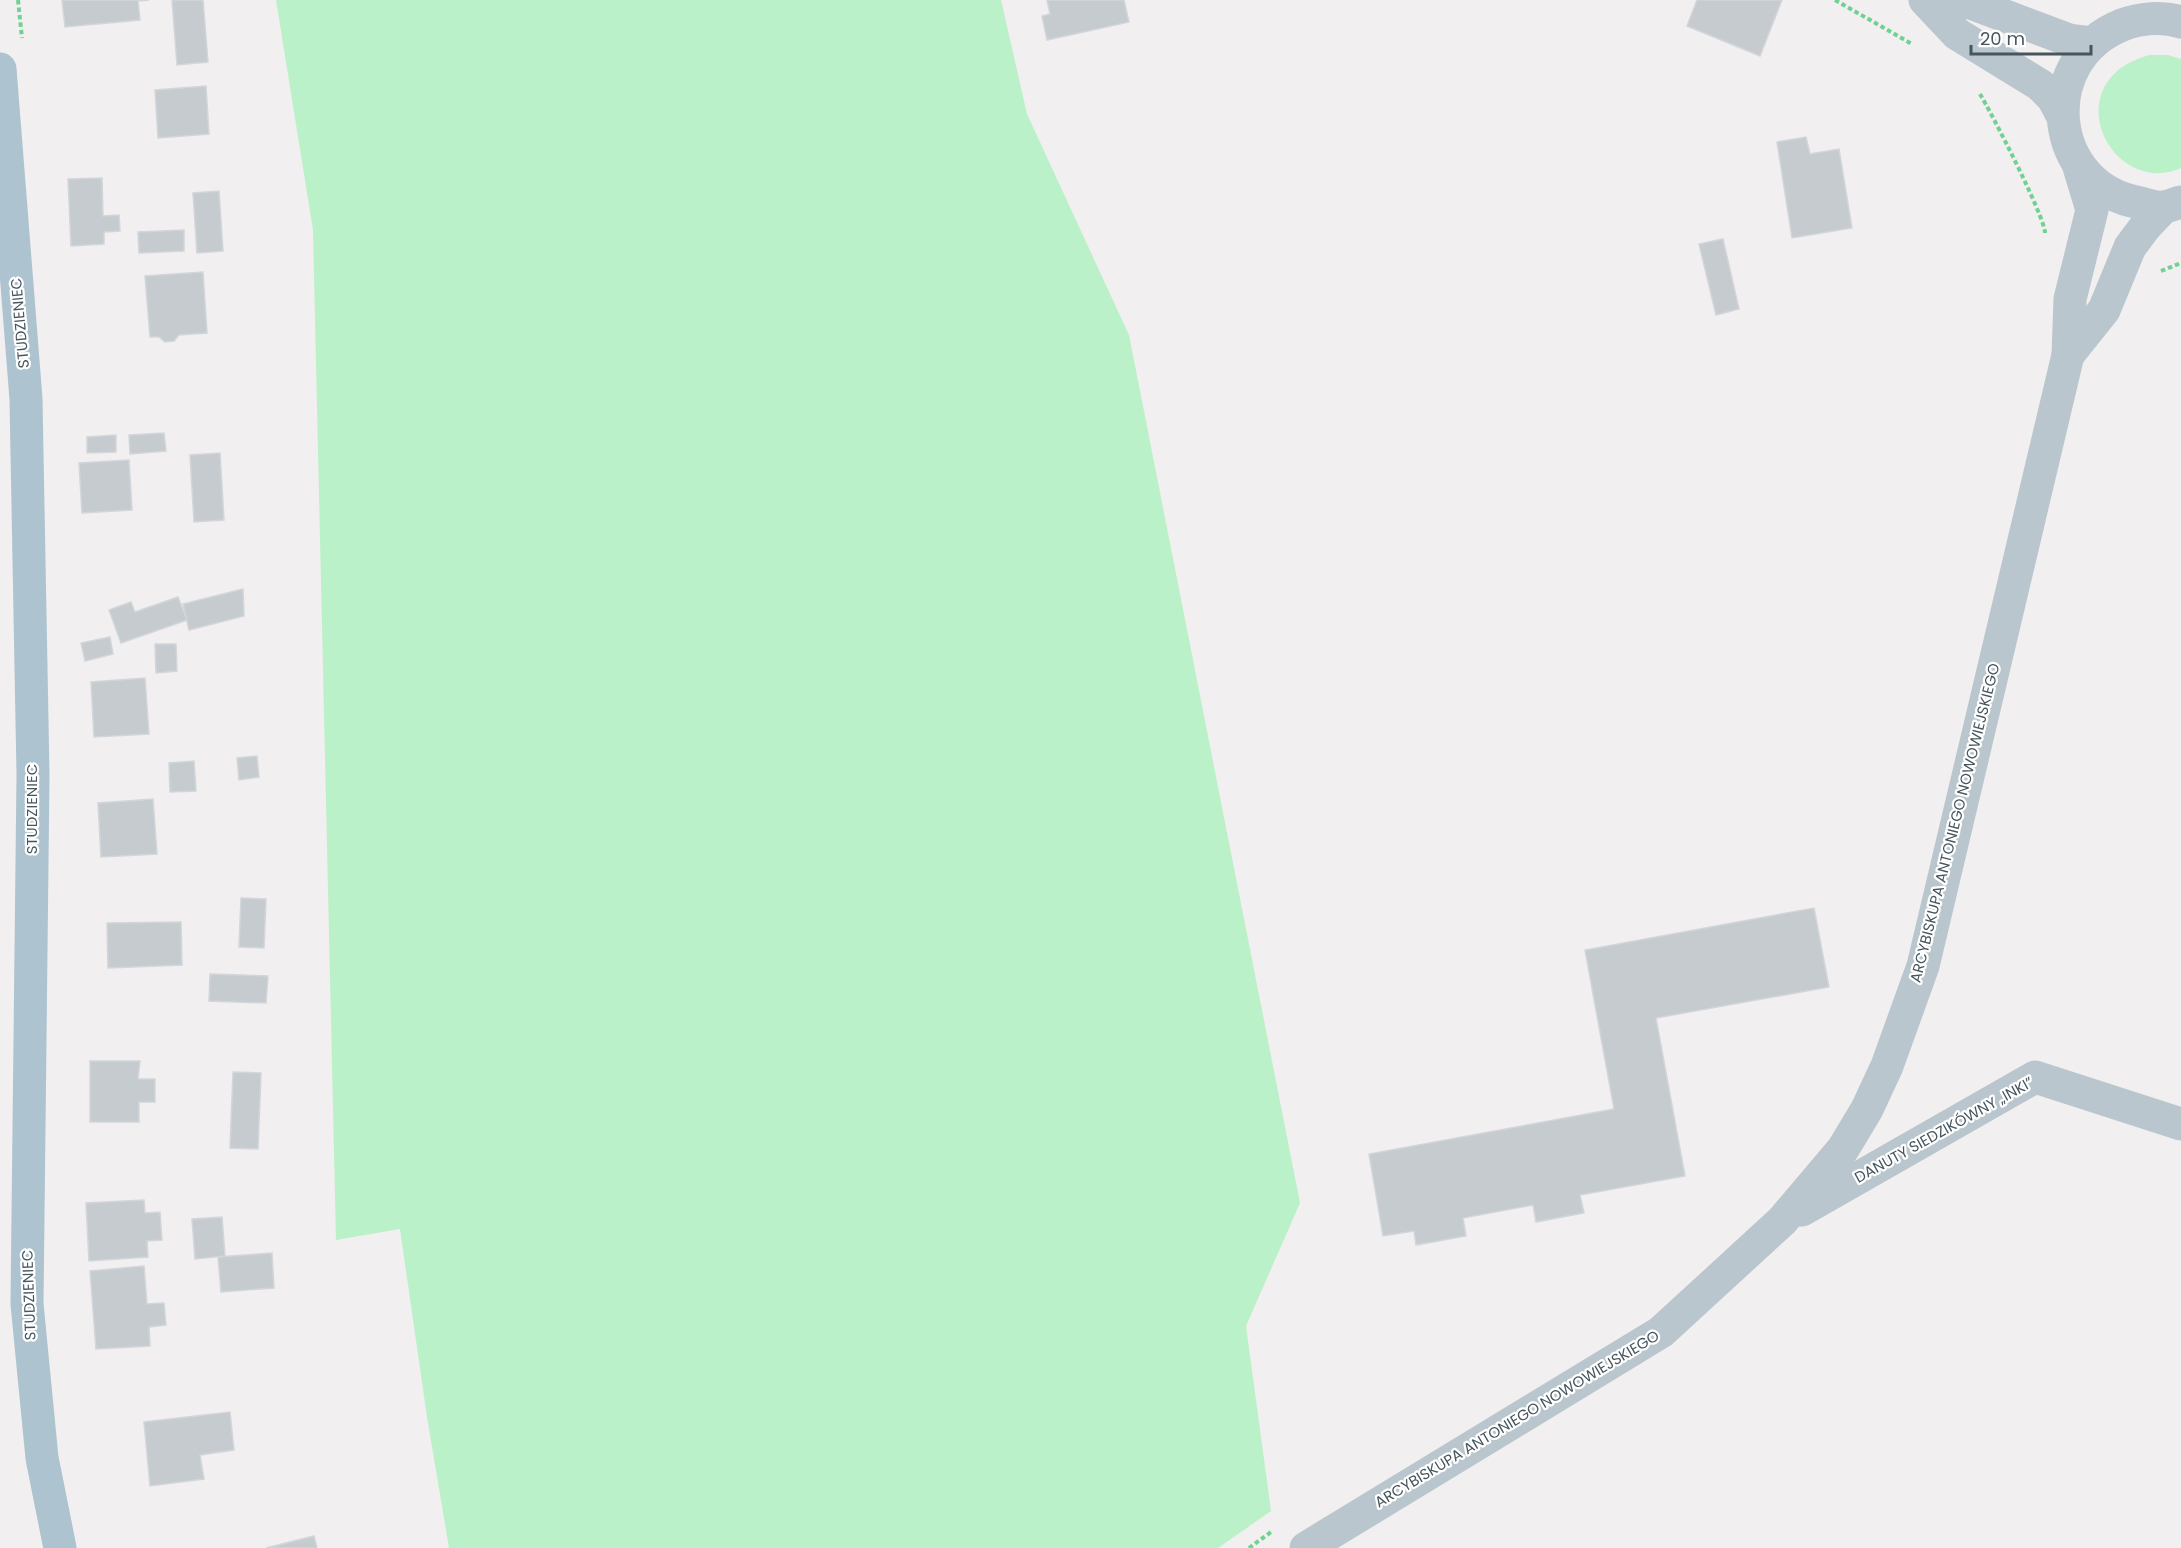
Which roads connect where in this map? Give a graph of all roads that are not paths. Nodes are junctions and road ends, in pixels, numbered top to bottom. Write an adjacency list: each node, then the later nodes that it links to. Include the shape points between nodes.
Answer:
1 (1925, 0): 6 (street, via 1957,34 2040,85)
2 (1942, 0): 4 (street, via 1971,3 2069,40)
3 (2168, 13): 4 (street, via 2122,25)
4 (2093, 43): 6 (street, via 2076,63 2065,88)
5 (0, 69): 12 (main road, STUDZIENIEC, via 27,411 33,775 27,1304 42,1458)
6 (2062, 115): 7 (street, via 2064,133)
7 (2079, 167): 8 (street, via 2099,187 2124,201); 9 (street, ARCYBISKUPA ANTONIEGO NOWOWIEJSKIEGO, via 2092,210 2070,299)
8 (2172, 205): 9 (street, ARCYBISKUPA ANTONIEGO NOWOWIEJSKIEGO, via 2145,227 2130,248 2104,310)
9 (2068, 355): 11 (street, ARCYBISKUPA ANTONIEGO NOWOWIEJSKIEGO, via 1923,966 1867,1109 1843,1149)
10 (2181, 1124): 11 (street, DANUTY SIEDZIKÓWNY „INKI”, via 2034,1077)
11 (1782, 1221): 13 (street, ARCYBISKUPA ANTONIEGO NOWOWIEJSKIEGO, via 1661,1332)
12 (60, 1548)
13 (1306, 1548)

